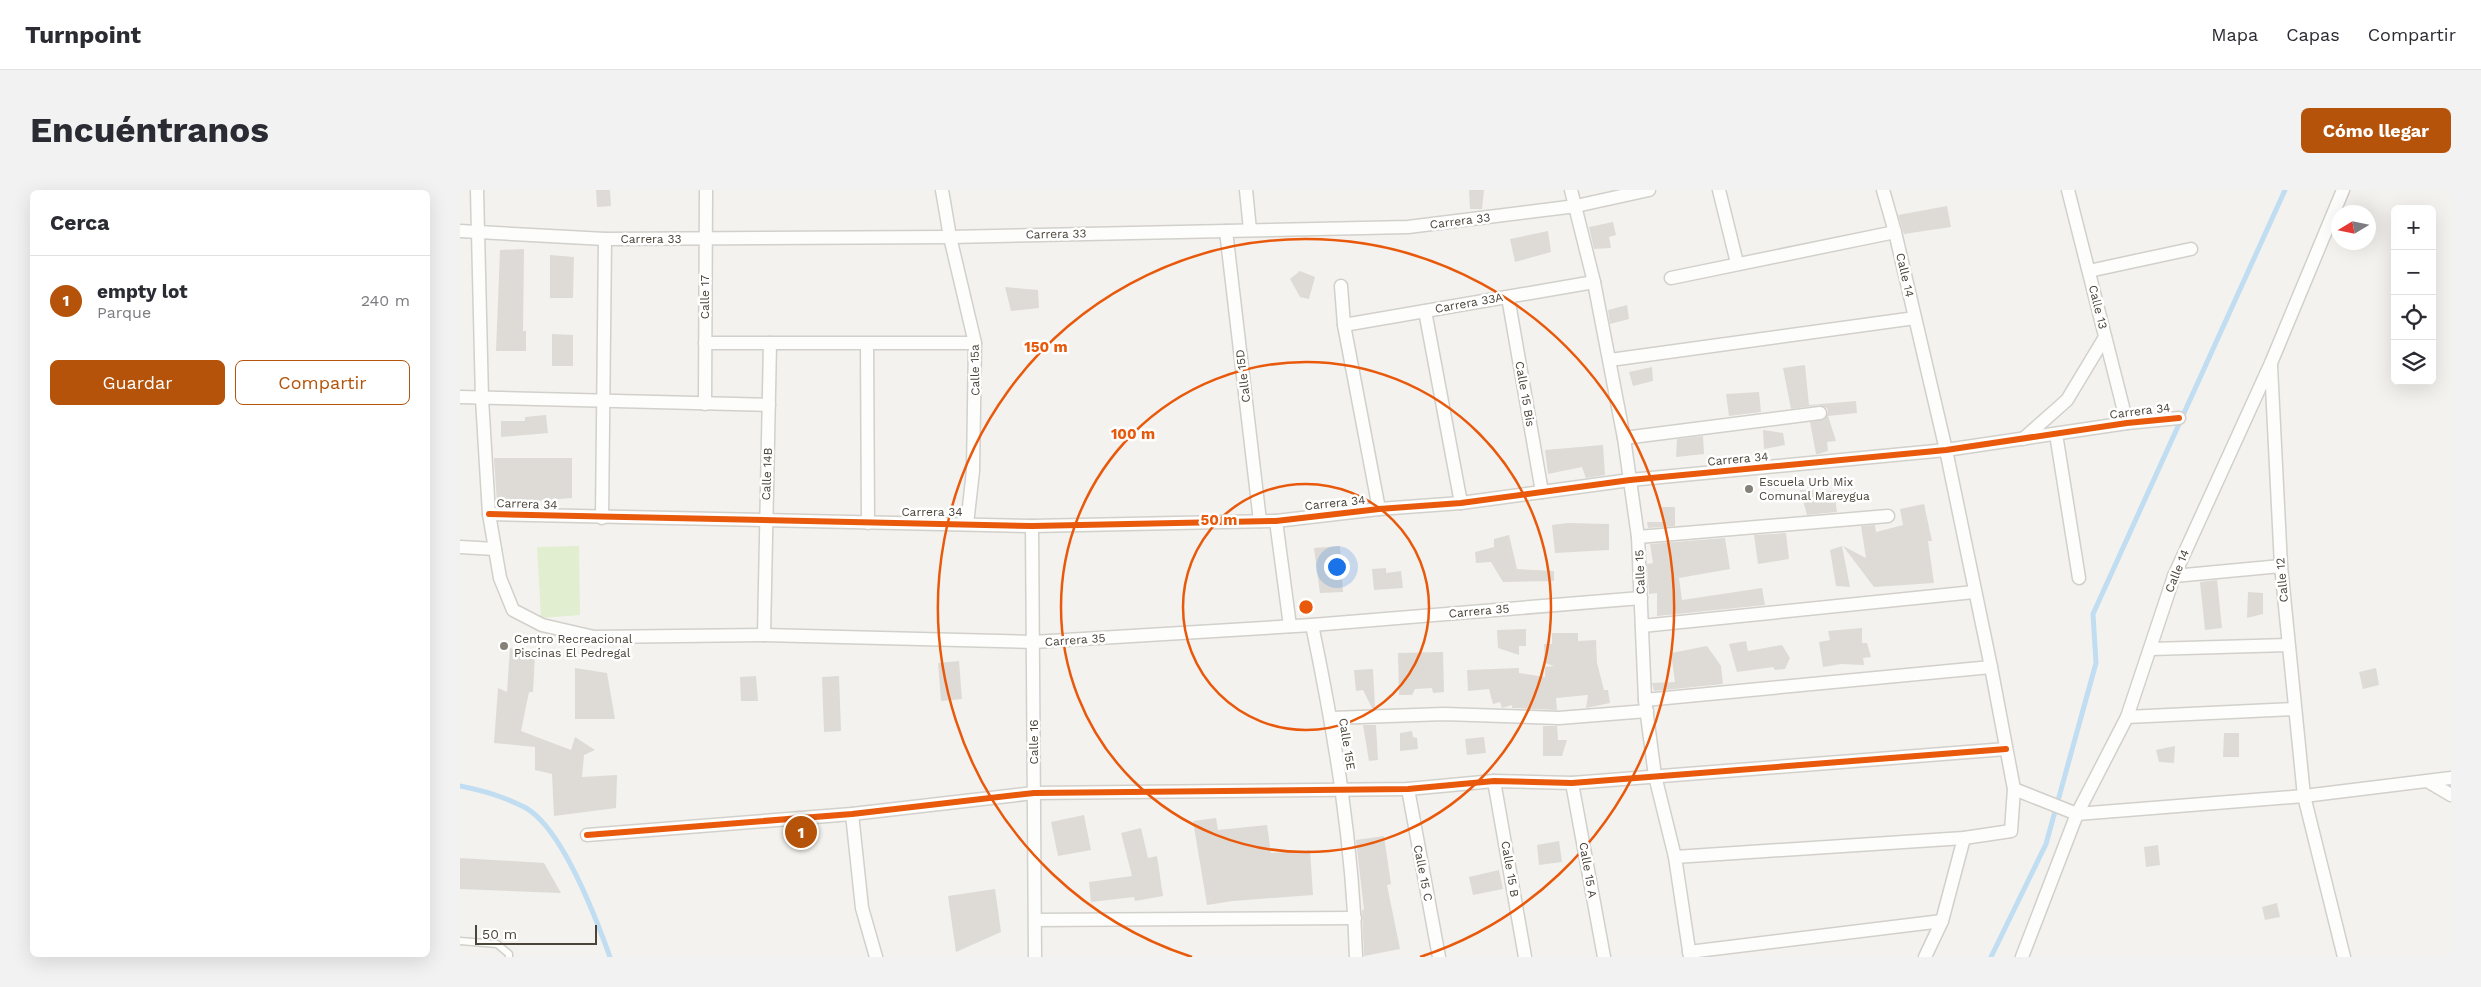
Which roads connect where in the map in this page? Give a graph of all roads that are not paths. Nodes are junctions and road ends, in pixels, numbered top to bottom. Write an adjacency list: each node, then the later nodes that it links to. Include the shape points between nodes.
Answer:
1 (477, 190): 14 (street)
2 (706, 190): 19 (street, Calle 17)
3 (942, 190): 17 (street, Calle 15a)
4 (1246, 190): 12 (street)
5 (1571, 190): 11 (street, Calle 15)
6 (1649, 190): 11 (street, Carrera 33)
7 (1719, 190): 21 (street)
8 (1883, 190): 16 (street, Calle 14)
9 (2068, 190): 22 (street, Calle 13)
10 (2344, 190): 36 (street, Calle 14)
11 (1576, 206): 12 (street, Carrera 33, via 1408,227); 24 (street, Calle 15)
12 (1250, 230): 15 (street, Carrera 33)
13 (460, 231): 14 (street, Carrera 33)
14 (476, 231): 18 (street, Carrera 33); 38 (street)
15 (1226, 231): 17 (street, Carrera 33); 58 (street, Calle 15D)
16 (1895, 232): 21 (street); 28 (street, Calle 14)
17 (950, 237): 19 (street, Carrera 33); 33 (street, Calle 15a)
18 (605, 239): 19 (street, Carrera 33); 39 (street)
19 (706, 239): 31 (street, Calle 17)
20 (2191, 249): 22 (street)
21 (1737, 263): 23 (street)
22 (2089, 271): 30 (street, Calle 13)
23 (1670, 278)
24 (1594, 282): 26 (street, Carrera 33A); 35 (street, Calle 15)
25 (1341, 286): 29 (street)
26 (1508, 297): 27 (street, Carrera 33A); 50 (street, Calle 15 Bis)
27 (1426, 311): 29 (street, Carrera 33A); 51 (street)
28 (1915, 318): 35 (street); 48 (street, Calle 14)
29 (1344, 325): 52 (street)
30 (2105, 337): 44 (street, Calle 13); 47 (street, via 2067,400)
31 (705, 343): 32 (street); 40 (street, Calle 17)
32 (770, 343): 34 (street); 41 (street, Calle 14B)
33 (975, 343): 34 (street); 60 (street, Calle 15a, via 973,471)
34 (867, 344): 59 (street)
35 (1610, 360): 46 (street, Calle 15)
36 (2270, 363): 65 (street, Calle 12); 66 (street, Calle 14)
37 (460, 397): 38 (street)
38 (482, 399): 39 (street); 53 (street)
39 (604, 402): 40 (street); 55 (street)
40 (705, 404): 41 (street)
41 (769, 405): 57 (street, Calle 14B)
42 (1820, 413): 46 (street)
43 (2178, 418): 44 (street, Carrera 34)
44 (2126, 423): 45 (street, Carrera 34)
45 (2056, 434): 47 (street, Carrera 34); 67 (street)
46 (1624, 438): 49 (street, Calle 15)
47 (2023, 439): 48 (street, Carrera 34)
48 (1946, 450): 49 (street, Carrera 34); 68 (street, Calle 14)
49 (1630, 480): 50 (street, Carrera 34); 62 (street, Calle 15)
50 (1542, 492): 51 (street, Carrera 34)
51 (1461, 504): 52 (street, Carrera 34)
52 (1379, 510): 56 (street, Carrera 34)
53 (489, 514): 55 (street, Carrera 34); 64 (street)
54 (1888, 516): 62 (street)
55 (602, 518): 57 (street, Carrera 34)
56 (1276, 521): 58 (street, Carrera 34); 71 (street)
57 (766, 522): 59 (street, Carrera 34); 73 (street, Calle 14B)
58 (1260, 522): 61 (street, Carrera 34)
59 (868, 523): 60 (street, Carrera 34)
60 (968, 524): 61 (street, Carrera 34)
61 (1032, 526): 74 (street, Calle 16)
62 (1638, 537): 69 (street, Calle 15)
63 (460, 547): 64 (street)
64 (495, 549): 73 (street, Carrera 35, via 500,578 513,610 542,625 594,637)
65 (2281, 566): 66 (street); 75 (street, Calle 12)
66 (2174, 576): 76 (street, Calle 14)
67 (2079, 578)
68 (1974, 592): 72 (street); 77 (street, Calle 14)
69 (1641, 598): 70 (street, Carrera 35); 72 (street, Calle 15)
70 (1312, 625): 71 (street, Carrera 35); 81 (street, Calle 15E)
71 (1290, 626): 74 (street, Carrera 35)
72 (1642, 626): 78 (street, Calle 15)
73 (764, 635): 74 (street, Carrera 35)
74 (1033, 642): 91 (street, Calle 16)
75 (2288, 645): 76 (street); 79 (street, Calle 12)
76 (2151, 649): 80 (street, Calle 14)
77 (1991, 667): 78 (street); 82 (street, Calle 14)
78 (1646, 705): 81 (street, via 1559,718 1444,714); 83 (street, Calle 15)
79 (2294, 708): 80 (street); 93 (street, Calle 12)
80 (2127, 717): 94 (street, Calle 14)
81 (1332, 718): 88 (street, Calle 15E)
82 (2006, 749): 83 (street); 90 (street, Calle 14)
83 (1655, 776): 87 (street); 98 (street, Calle 15)
84 (2451, 778): 86 (street)
85 (1494, 782): 87 (street); 89 (street); 109 (street, Calle 15 B)
86 (2429, 782): 92 (street); 93 (street)
87 (1572, 783): 110 (street, Calle 15 A)
88 (1343, 789): 89 (street); 91 (street); 99 (street, Calle 15E)
89 (1408, 789): 108 (street, Calle 15 C)
90 (2014, 789): 94 (street); 97 (street, Calle 14, via 2011,831)
91 (1034, 793): 95 (street); 100 (street, Calle 16)
92 (2451, 795)
93 (2304, 796): 94 (street); 113 (street, Calle 12)
94 (2072, 812): 112 (street, Calle 14)
95 (852, 814): 96 (street); 105 (street, via 862,908)
96 (587, 835)
97 (1964, 838): 98 (street); 101 (street)
98 (1675, 857): 103 (street, Calle 15)
99 (1355, 918): 100 (street); 107 (street, Calle 15E)
100 (1035, 920): 106 (street, Calle 16)
101 (1942, 922): 103 (street); 111 (street)
102 (460, 941): 104 (lane, via 498,944)
103 (1690, 955)
104 (509, 957)
105 (876, 957)
106 (1036, 957)
107 (1356, 957)
108 (1439, 957)
109 (1525, 957)
110 (1604, 957)
111 (1925, 957)
112 (2022, 957)
113 (2344, 957)

